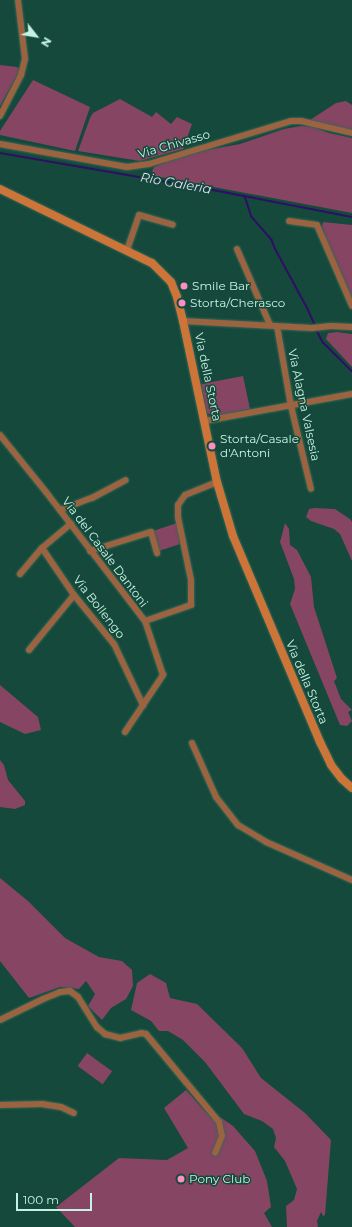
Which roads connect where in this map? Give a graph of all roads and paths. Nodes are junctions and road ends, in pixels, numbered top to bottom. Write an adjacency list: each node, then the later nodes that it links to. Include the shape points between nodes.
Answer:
1 (18, 0): 2 (street, via 25,59 21,75)
2 (0, 116)
3 (352, 133): 4 (street, Via Chivasso, via 292,121 149,164 133,166 120,166)
4 (0, 144)
5 (0, 189): 9 (main road, Via della Storta)
6 (289, 221): 10 (street, via 317,225)
7 (173, 225): 9 (street, via 139,216)
8 (237, 249): 12 (street)
9 (127, 250): 11 (main road, Via della Storta, via 152,263 166,275 175,289)
10 (352, 306)
11 (183, 321): 12 (street); 17 (main road, Via della Storta)
12 (270, 325): 13 (street)
13 (277, 326): 14 (street); 16 (street, Via Alagna Valsesia)
14 (352, 327)
15 (352, 394): 16 (street)
16 (291, 406): 17 (street); 21 (street, Via Alagna Valsesia)
17 (205, 421): 20 (main road, Via della Storta)
18 (0, 435): 22 (street, Via del Casale Dantoni)
19 (126, 480): 22 (street, via 92,498)
20 (217, 482): 29 (street, Via del Casale Dantoni, via 185,495 178,505 178,517 191,580 191,605); 34 (main road, Via della Storta, via 240,556 320,742 331,765)
21 (311, 489)
22 (60, 510): 23 (street, Via del Casale Dantoni)
23 (71, 524): 24 (street); 25 (street, Via del Casale Dantoni)
24 (42, 548): 27 (street); 28 (street, Via Bollengo)
25 (90, 551): 26 (street, via 151,532); 29 (street, Via del Casale Dantoni)
26 (157, 553)
27 (20, 574)
28 (74, 595): 30 (street); 31 (street, Via Bollengo, via 116,649)
29 (145, 621): 31 (street, via 163,675)
30 (29, 650)
31 (143, 705): 32 (street)
32 (125, 732)
33 (192, 743): 35 (street, via 216,797 238,825 266,842)
34 (352, 788)
35 (352, 880)
36 (0, 1020): 39 (street, via 43,999 70,991 78,996 96,1027 104,1034 120,1038 144,1033 220,1122 222,1136)
37 (0, 1105): 38 (street, via 42,1104)
38 (74, 1113)
39 (215, 1153)

